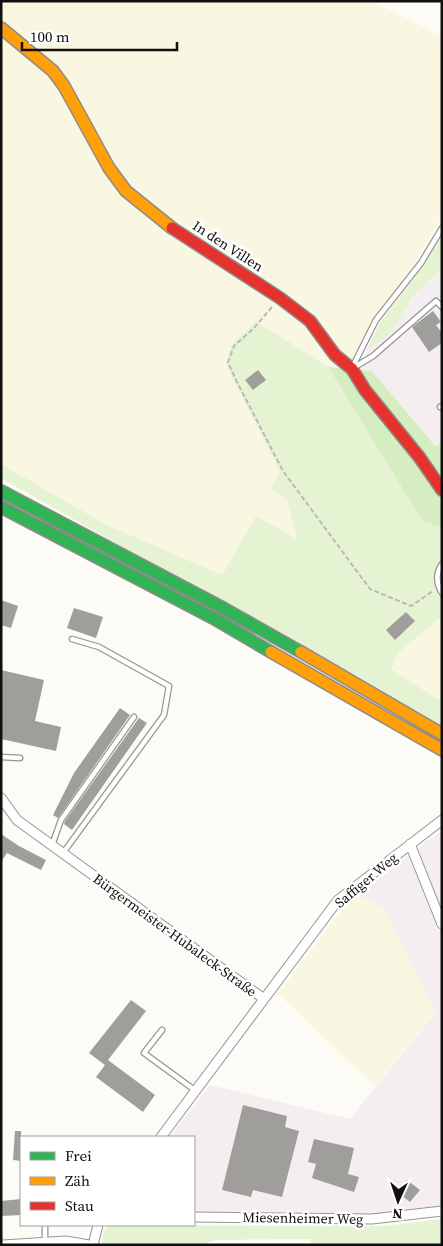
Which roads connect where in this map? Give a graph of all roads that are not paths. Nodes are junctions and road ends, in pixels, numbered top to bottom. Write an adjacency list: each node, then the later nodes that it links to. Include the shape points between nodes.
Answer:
1 (1, 28): 4 (main road, In den Villen, via 52,71 64,86 109,168 126,191 176,231 310,321 335,355)
2 (442, 228): 4 (lane, via 421,263 376,320)
3 (442, 307): 4 (lane, via 436,301 373,356)
4 (352, 369): 5 (main road, In den Villen)
5 (442, 490)
6 (1, 491): 12 (main road, via 223,608)
7 (1, 507): 13 (main road, via 214,618)
8 (442, 564): 9 (lane, via 437,574)
9 (442, 593)
10 (72, 639): 20 (lane, via 99,647 169,686 164,715)
11 (134, 717): 19 (lane, via 61,820)
12 (442, 734)
13 (442, 750)
14 (1, 757): 15 (lane)
15 (20, 758)
16 (1, 798): 19 (street, Bürgermeister-Hubaleck-Straße, via 17,820)
17 (442, 820): 18 (street, Saffiger Weg)
18 (410, 844): 21 (street); 22 (street, Saffiger Weg, via 338,900)
19 (52, 845): 20 (street, Bürgermeister-Hubaleck-Straße)
20 (63, 853): 22 (street, Bürgermeister-Hubaleck-Straße)
21 (442, 924)
22 (264, 1000): 24 (street, Bürgermeister-Hubaleck-Straße)
23 (162, 1030): 24 (lane, via 144,1053)
24 (196, 1091): 25 (street, Bürgermeister-Hubaleck-Straße)
25 (162, 1136)
26 (442, 1211): 27 (street, Miesenheimer Weg, via 372,1219)
27 (195, 1217)
28 (45, 1226): 30 (lane)
29 (98, 1226): 33 (street)
30 (45, 1242): 31 (street); 32 (street)
31 (3, 1245)
32 (89, 1245)
33 (93, 1245)

